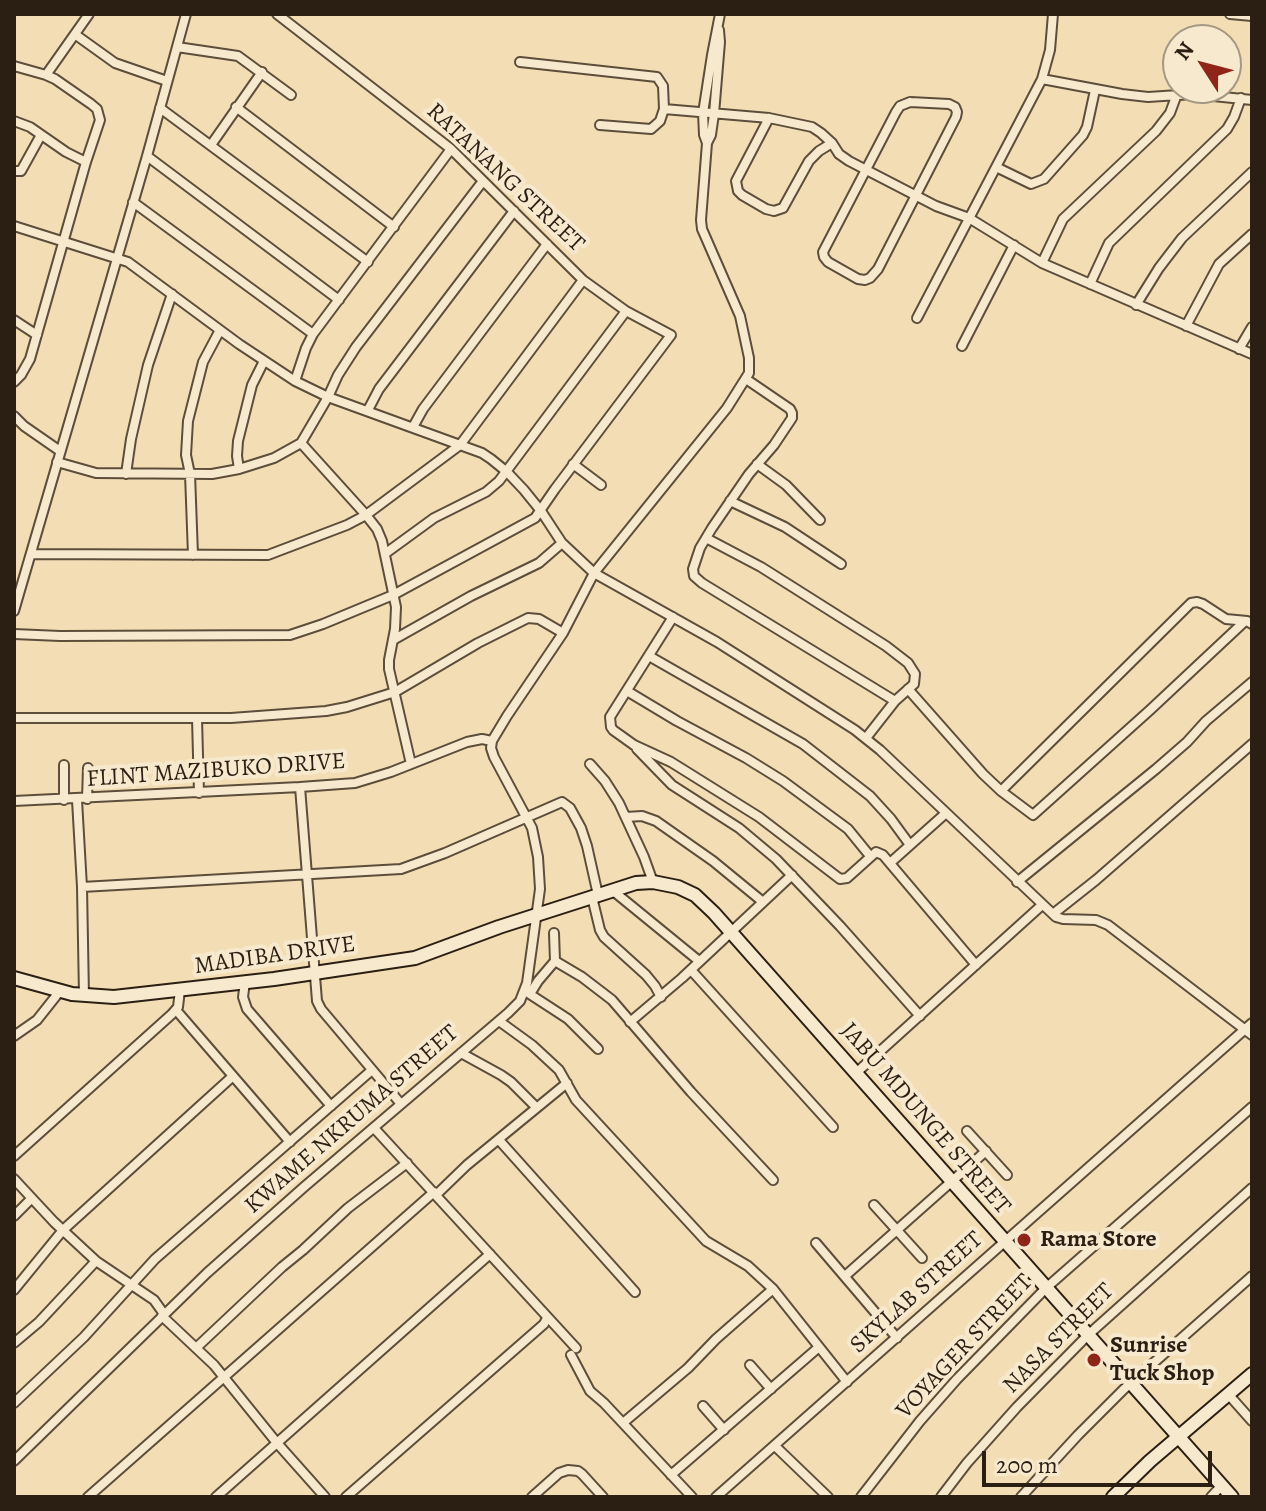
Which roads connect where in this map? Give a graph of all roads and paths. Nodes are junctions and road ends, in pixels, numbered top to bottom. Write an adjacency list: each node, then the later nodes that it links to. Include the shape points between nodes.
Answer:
1 (89, 14): 9 (street)
2 (186, 14): 10 (street)
3 (277, 14): 34 (street, RATANANG STREET)
4 (720, 14): 8 (street)
5 (1053, 14): 15 (street)
6 (1230, 14): 7 (street)
7 (1252, 16)
8 (719, 29): 25 (street); 26 (street)
9 (76, 35): 14 (street); 16 (street, via 121,66)
10 (177, 47): 13 (street, via 238,56); 16 (street)
11 (520, 62): 24 (street, via 657,77)
12 (14, 66): 14 (street)
13 (262, 72): 18 (street); 22 (street)
14 (46, 75): 36 (street, via 100,114)
15 (1042, 79): 17 (street); 37 (street)
16 (167, 81): 23 (street)
17 (1095, 90): 19 (street); 37 (street, via 1083,135 1044,179 1031,184)
18 (291, 95)
19 (1162, 96)
20 (1173, 104): 54 (street, via 1156,131 1063,219)
21 (1239, 104): 56 (street, via 1227,129 1109,243)
22 (236, 107): 33 (street); 47 (street)
23 (160, 108): 33 (street); 35 (street)
24 (664, 109): 25 (street); 29 (street, via 651,129)
25 (703, 113): 26 (street); 31 (street)
26 (714, 114): 27 (street); 31 (street)
27 (769, 118): 32 (street, via 812,127); 32 (street, via 736,181 742,195 766,209 783,208 809,161)
28 (14, 121): 30 (street)
29 (600, 125)
30 (41, 135): 36 (street); 38 (street, via 21,171)
31 (707, 143): 72 (street, via 702,229 740,316 750,368)
32 (832, 143): 39 (street, via 839,154)
33 (211, 145): 53 (street)
34 (451, 149): 41 (street, RATANANG STREET); 47 (street)
35 (147, 156): 43 (street); 58 (street)
36 (86, 162): 49 (street)
37 (996, 167): 45 (street)
38 (14, 171)
39 (866, 171): 42 (street); 42 (street, via 900,106 910,102 955,107 956,117); 42 (street, via 823,252 828,262 850,275 865,280 878,269)
40 (1252, 172): 59 (street, via 1182,238)
41 (483, 181): 44 (street, RATANANG STREET); 75 (street, via 356,347)
42 (915, 196): 45 (street)
43 (133, 202): 52 (street); 66 (street)
44 (514, 211): 50 (street, RATANANG STREET); 76 (street)
45 (969, 218): 51 (street); 61 (street)
46 (14, 226): 49 (street)
47 (394, 227): 53 (street)
48 (1252, 234): 63 (street, via 1219,264)
49 (63, 241): 52 (street); 67 (street)
50 (547, 244): 55 (street, RATANANG STREET); 78 (street)
51 (1014, 245): 54 (street); 68 (street)
52 (117, 259): 57 (street); 81 (street)
53 (368, 262): 58 (street)
54 (1042, 263): 56 (street)
55 (583, 280): 60 (street, RATANANG STREET); 80 (street)
56 (1090, 284): 59 (street)
57 (172, 294): 65 (street); 87 (street, via 148,365)
58 (339, 300): 66 (street)
59 (1136, 305): 63 (street)
60 (626, 311): 83 (street, RATANANG STREET, via 671,335); 86 (street)
61 (917, 318)
62 (14, 320): 67 (street)
63 (1186, 326): 69 (street)
64 (1252, 327): 69 (street)
65 (220, 330): 71 (street); 88 (street, via 203,362 188,421)
66 (313, 334): 73 (street)
67 (37, 335): 74 (street, via 30,359)
68 (962, 346)
69 (1239, 349): 70 (street)
70 (1252, 354)
71 (264, 361): 73 (street); 85 (street, via 238,441)
72 (746, 379): 84 (street, via 792,413); 100 (street)
73 (295, 381): 75 (street)
74 (14, 382)
75 (328, 397): 76 (street); 79 (street)
76 (368, 410): 78 (street)
77 (16, 422): 81 (street)
78 (413, 427): 80 (street)
79 (301, 443): 85 (street); 92 (street)
80 (460, 445): 86 (street, via 482,453); 92 (street)
81 (60, 451): 82 (street)
82 (57, 462): 87 (street, via 96,473); 97 (street)
83 (573, 464): 89 (street); 91 (street)
84 (757, 464): 90 (street); 93 (street)
85 (239, 469): 88 (street)
86 (507, 472): 91 (street); 96 (street, via 486,492 434,518)
87 (126, 474): 88 (street)
88 (190, 474): 98 (street)
89 (601, 485)
90 (730, 501): 94 (street); 99 (street, via 785,527)
91 (541, 511): 95 (street); 102 (street)
92 (366, 515): 96 (street); 98 (street, via 268,555)
93 (820, 520)
94 (706, 538): 111 (street, via 896,652 915,674); 114 (street, via 692,573 696,579)
95 (562, 543): 100 (street); 108 (street, via 539,563)
96 (386, 553): 102 (street)
97 (31, 554): 98 (street); 101 (street)
98 (193, 555)
99 (841, 564)
100 (594, 573): 104 (street); 106 (street)
101 (18, 582): 103 (street)
102 (393, 595): 107 (street, via 290,635); 108 (street)
103 (14, 611)
104 (673, 617): 109 (street); 117 (street)
105 (1248, 623): 126 (street, via 1036,814); 126 (street, via 1191,603)
106 (563, 633): 113 (street, via 528,618); 118 (street)
107 (14, 634)
108 (393, 640): 113 (street, via 389,669)
109 (649, 656): 112 (street); 135 (street, via 803,744 870,796)
110 (1252, 682): 141 (street, via 1156,769)
111 (908, 689): 114 (street); 126 (street)
112 (627, 691): 120 (street, via 610,722); 136 (street, via 783,781 848,829)
113 (395, 692): 116 (street, via 316,712); 121 (street)
114 (895, 701): 117 (street)
115 (14, 718): 116 (street)
116 (197, 718): 127 (street)
117 (866, 738): 132 (street)
118 (492, 741): 121 (street, FLINT MAZIBUKO DRIVE, via 467,742); 133 (street, via 494,757)
119 (1252, 744): 147 (street)
120 (634, 745): 136 (street, via 741,805 840,879); 139 (street, via 672,785 747,834)
121 (411, 764): 125 (street, FLINT MAZIBUKO DRIVE, via 355,783)
122 (590, 764): 134 (street)
123 (64, 765): 129 (street)
124 (88, 768): 128 (street)
125 (300, 787): 127 (street, FLINT MAZIBUKO DRIVE); 138 (street)
126 (1001, 791)
127 (199, 793): 128 (street, FLINT MAZIBUKO DRIVE)
128 (87, 799): 130 (street, FLINT MAZIBUKO DRIVE)
129 (64, 800): 130 (street, FLINT MAZIBUKO DRIVE); 131 (street, FLINT MAZIBUKO DRIVE)
130 (77, 800): 142 (street)
131 (14, 801)
132 (946, 813): 135 (street); 141 (street)
133 (527, 817): 138 (street, via 401,869); 144 (street, via 557,803 570,808 587,846); 148 (street, via 538,857)
134 (626, 817): 140 (street); 145 (street, via 656,821)
135 (910, 845): 137 (street)
136 (870, 856): 137 (street, via 878,852)
137 (890, 863): 153 (street)
138 (307, 873): 142 (street); 155 (street)
139 (792, 875): 145 (street); 164 (street)
140 (653, 882): 143 (street, JABU MDUNGE STREET); 149 (street, JABU MDUNGE STREET, via 695,895)
141 (1017, 882): 146 (street)
142 (82, 887): 161 (street)
143 (612, 890): 144 (street, JABU MDUNGE STREET); 152 (street)
144 (595, 896): 148 (street, JABU MDUNGE STREET); 162 (street, via 604,937 646,975)
145 (763, 902): 149 (street)
146 (1042, 905): 147 (street); 153 (street)
147 (1053, 914): 167 (street, via 1108,925)
148 (536, 915): 155 (street, MADIBA DRIVE, via 415,958); 160 (street)
149 (731, 931): 152 (street); 172 (street, JABU MDUNGE STREET)
150 (554, 933): 151 (street)
151 (555, 961): 160 (street, KWAME NKRUMA STREET); 166 (street, via 612,1000)
152 (699, 961): 154 (street)
153 (976, 965): 164 (street)
154 (691, 970): 162 (street); 179 (street)
155 (314, 973): 157 (street, MADIBA DRIVE); 171 (street, via 321,1009)
156 (14, 978): 159 (street, MADIBA DRIVE)
157 (245, 982): 158 (street, MADIBA DRIVE); 176 (street, via 247,1009)
158 (180, 990): 161 (street, MADIBA DRIVE); 163 (street)
159 (60, 991): 161 (street, MADIBA DRIVE); 168 (street, via 37,1020)
160 (528, 993): 165 (street, KWAME NKRUMA STREET); 169 (street, via 568,1019)
161 (84, 996)
162 (661, 997): 166 (street)
163 (176, 1010): 173 (street); 185 (street)
164 (920, 1016): 172 (street)
165 (499, 1021): 170 (street, KWAME NKRUMA STREET); 174 (street, via 539,1051)
166 (630, 1022): 189 (street)
167 (1250, 1029): 198 (street, SKYLAB STREET)
168 (14, 1036)
169 (598, 1049)
170 (461, 1053): 175 (street, KWAME NKRUMA STREET); 177 (street, via 511,1082)
171 (372, 1070): 175 (street); 176 (street)
172 (856, 1073): 190 (street, JABU MDUNGE STREET)
173 (233, 1076): 183 (street); 196 (street)
174 (567, 1083): 177 (street); 207 (street, via 576,1100 706,1241 748,1266)
175 (401, 1104): 180 (street, KWAME NKRUMA STREET)
176 (331, 1106): 183 (street)
177 (536, 1107): 182 (street)
178 (1252, 1107): 206 (street, VOYAGER STREET)
179 (833, 1127)
180 (374, 1128): 186 (street); 210 (street, KWAME NKRUMA STREET)
181 (967, 1131): 184 (street)
182 (499, 1140): 192 (street); 209 (street)
183 (290, 1142): 205 (street)
184 (986, 1151): 187 (street); 190 (street)
185 (14, 1156)
186 (407, 1163): 192 (street); 216 (street, via 348,1208)
187 (1007, 1175)
188 (14, 1179): 193 (street)
189 (773, 1180)
190 (952, 1182): 197 (street); 198 (street, JABU MDUNGE STREET)
191 (1252, 1188): 212 (street, NASA STREET)
192 (435, 1194): 200 (street); 219 (street)
193 (31, 1199): 195 (street); 196 (street)
194 (874, 1205): 197 (street)
195 (14, 1216)
196 (63, 1230): 202 (street); 208 (street)
197 (898, 1231): 201 (street); 203 (street)
198 (1005, 1242): 206 (street, JABU MDUNGE STREET); 213 (street, SKYLAB STREET)
199 (816, 1243): 203 (street)
200 (490, 1254): 211 (street); 230 (street)
201 (922, 1258)
202 (96, 1261): 205 (street); 214 (street)
203 (845, 1276): 213 (street)
204 (1252, 1276): 221 (street)
205 (132, 1283): 210 (street); 224 (street, via 62,1360)
206 (1046, 1288): 212 (street, JABU MDUNGE STREET); 244 (street, VOYAGER STREET, via 957,1379)
207 (773, 1289): 215 (street); 227 (street)
208 (14, 1290)
209 (635, 1292)
210 (163, 1315): 216 (street); 232 (street, KWAME NKRUMA STREET)
211 (547, 1318): 227 (street, via 573,1352 590,1391); 238 (street)
212 (1088, 1335): 221 (street, JABU MDUNGE STREET); 245 (street, NASA STREET, via 987,1440)
213 (897, 1338): 220 (street, SKYLAB STREET)
214 (14, 1343)
215 (819, 1347): 220 (street); 222 (street)
216 (196, 1348): 219 (street)
217 (750, 1365): 222 (street)
218 (1252, 1374): 223 (street)
219 (224, 1377): 230 (street); 235 (street)
220 (847, 1382): 231 (street, SKYLAB STREET)
221 (1131, 1383): 229 (street, JABU MDUNGE STREET); 246 (street)
222 (771, 1389): 228 (street)
223 (1228, 1394): 226 (street); 229 (street)
224 (14, 1403)
225 (703, 1406): 228 (street)
226 (1252, 1421)
227 (623, 1423): 233 (street)
228 (724, 1430): 233 (street)
229 (1178, 1436): 234 (street, JABU MDUNGE STREET); 247 (street)
230 (277, 1443): 236 (street); 237 (street)
231 (775, 1446): 242 (street, SKYLAB STREET); 243 (street)
232 (14, 1461)
233 (671, 1475): 241 (street)
234 (1222, 1485): 248 (street); 249 (street, JABU MDUNGE STREET)
235 (88, 1497)
236 (216, 1497)
237 (325, 1497)
238 (346, 1497)
239 (532, 1497): 240 (street, via 568,1470 582,1474)
240 (603, 1497)
241 (692, 1497)
242 (717, 1497)
243 (828, 1497)
244 (861, 1497)
245 (941, 1497)
246 (1021, 1497)
247 (1113, 1497)
248 (1211, 1497)
249 (1232, 1497)

